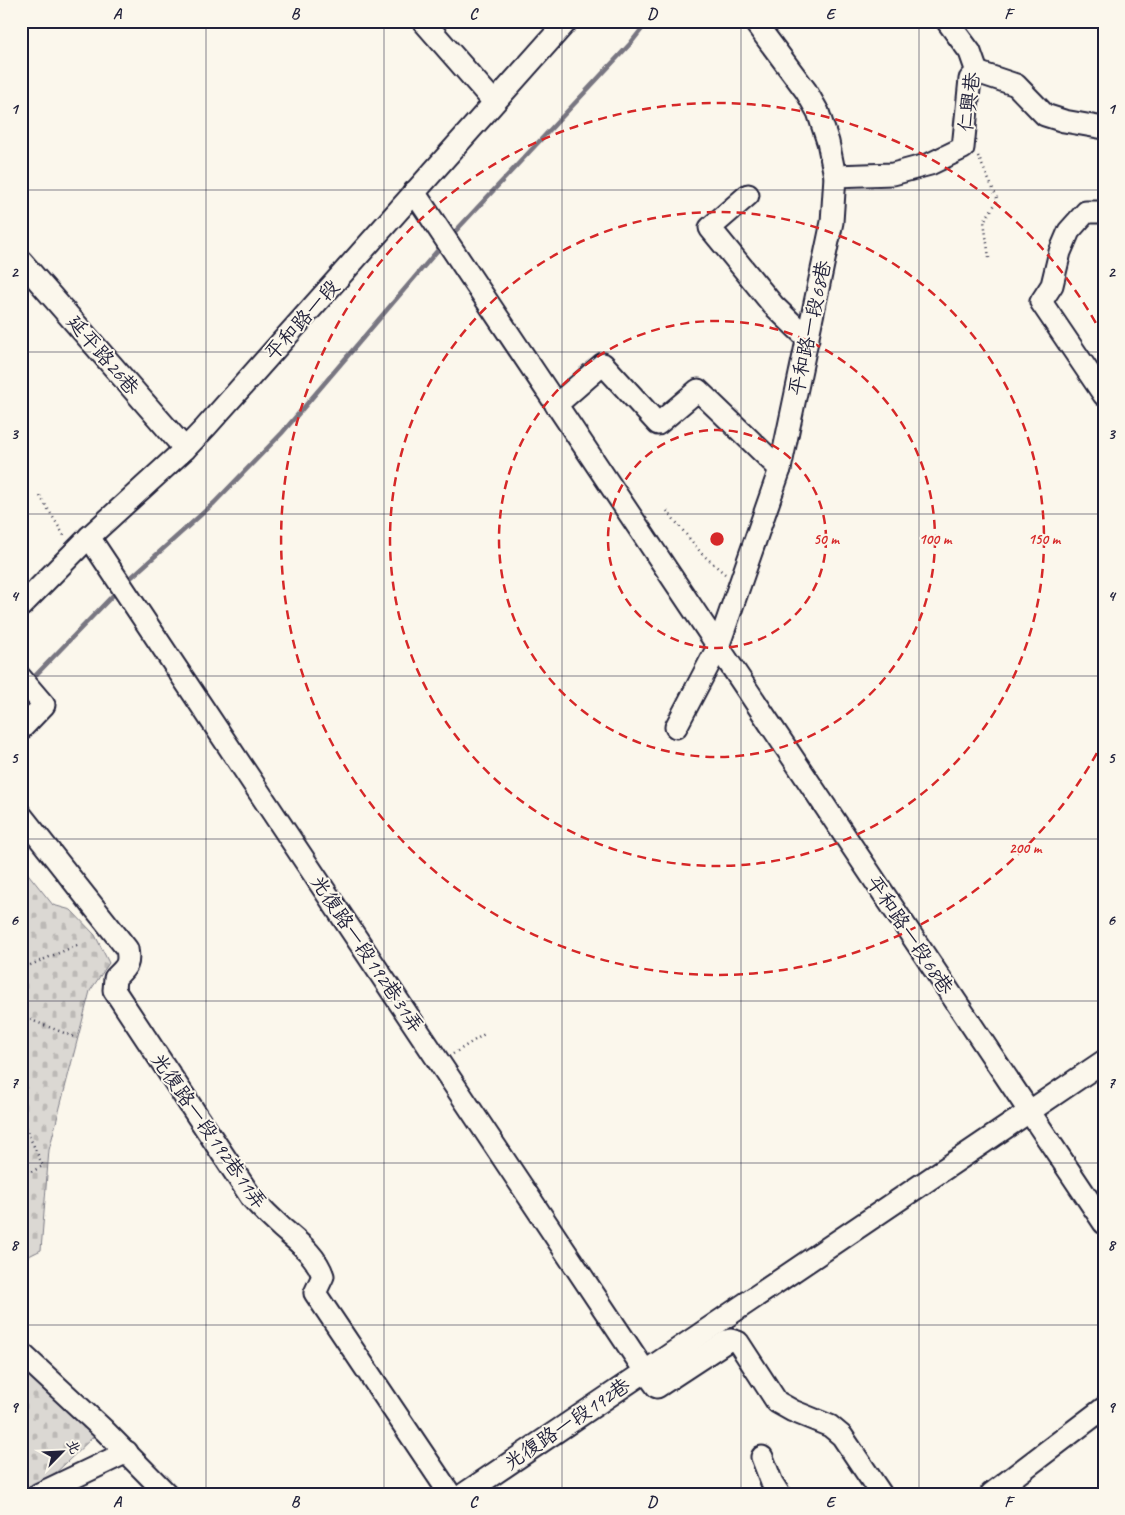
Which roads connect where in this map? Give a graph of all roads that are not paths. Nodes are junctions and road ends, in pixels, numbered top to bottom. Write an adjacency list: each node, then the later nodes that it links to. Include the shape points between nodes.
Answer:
1 (423, 21): 6 (street)
2 (568, 21): 6 (street, 平和路一段)
3 (754, 21): 8 (street, 平和路一段68巷, via 818,112)
4 (947, 21): 5 (street, 仁興巷, via 970,52)
5 (977, 72): 7 (street, via 1016,85 1044,115); 8 (street, 仁興巷, via 970,79 963,148 930,164 893,174)
6 (494, 102): 9 (street, 平和路一段)
7 (1104, 128)
8 (835, 176): 13 (street, 平和路一段68巷, via 832,222)
9 (414, 192): 15 (street, 平和路一段68巷); 16 (street, 平和路一段)
10 (748, 194): 13 (street, via 710,228 773,305)
11 (1104, 212): 14 (street, via 1086,212 1069,230 1052,285 1041,302)
12 (21, 262): 16 (street, 延平路26巷)
13 (808, 339): 17 (street, 平和路一段68巷)
14 (1104, 395)
15 (556, 405): 17 (street, via 603,364 658,424 698,390); 20 (street, 平和路一段68巷)
16 (185, 449): 18 (street, 平和路一段)
17 (780, 470): 20 (street, 平和路一段68巷)
18 (81, 544): 19 (street, 平和路一段); 29 (street, 光復路一段192巷31弄, via 439,1063)
19 (21, 606)
20 (718, 647): 22 (street); 26 (street, 平和路一段68巷)
21 (21, 678): 23 (street, via 44,705)
22 (676, 726)
23 (21, 729)
24 (21, 815): 36 (street, 光復路一段192巷11弄, via 127,949 127,966 115,978 114,990 251,1197 304,1247 320,1267 323,1276 315,1293)
25 (1104, 1061): 26 (street, 光復路一段192巷)
26 (1028, 1112): 27 (street, 平和路一段68巷); 29 (street, 光復路一段192巷)
27 (1104, 1223)
28 (21, 1353): 31 (street)
29 (644, 1371): 37 (street, 光復路一段192巷); 39 (street, 光復路一段192巷31弄, via 658,1388 727,1341 738,1342 777,1402 830,1426 842,1436)
30 (1104, 1408): 33 (street)
31 (127, 1452): 34 (street); 35 (street)
32 (762, 1457): 38 (street)
33 (1010, 1486): 40 (street)
34 (39, 1494)
35 (167, 1494)
36 (450, 1494)
37 (464, 1494)
38 (779, 1494)
39 (881, 1494)
40 (991, 1494)

